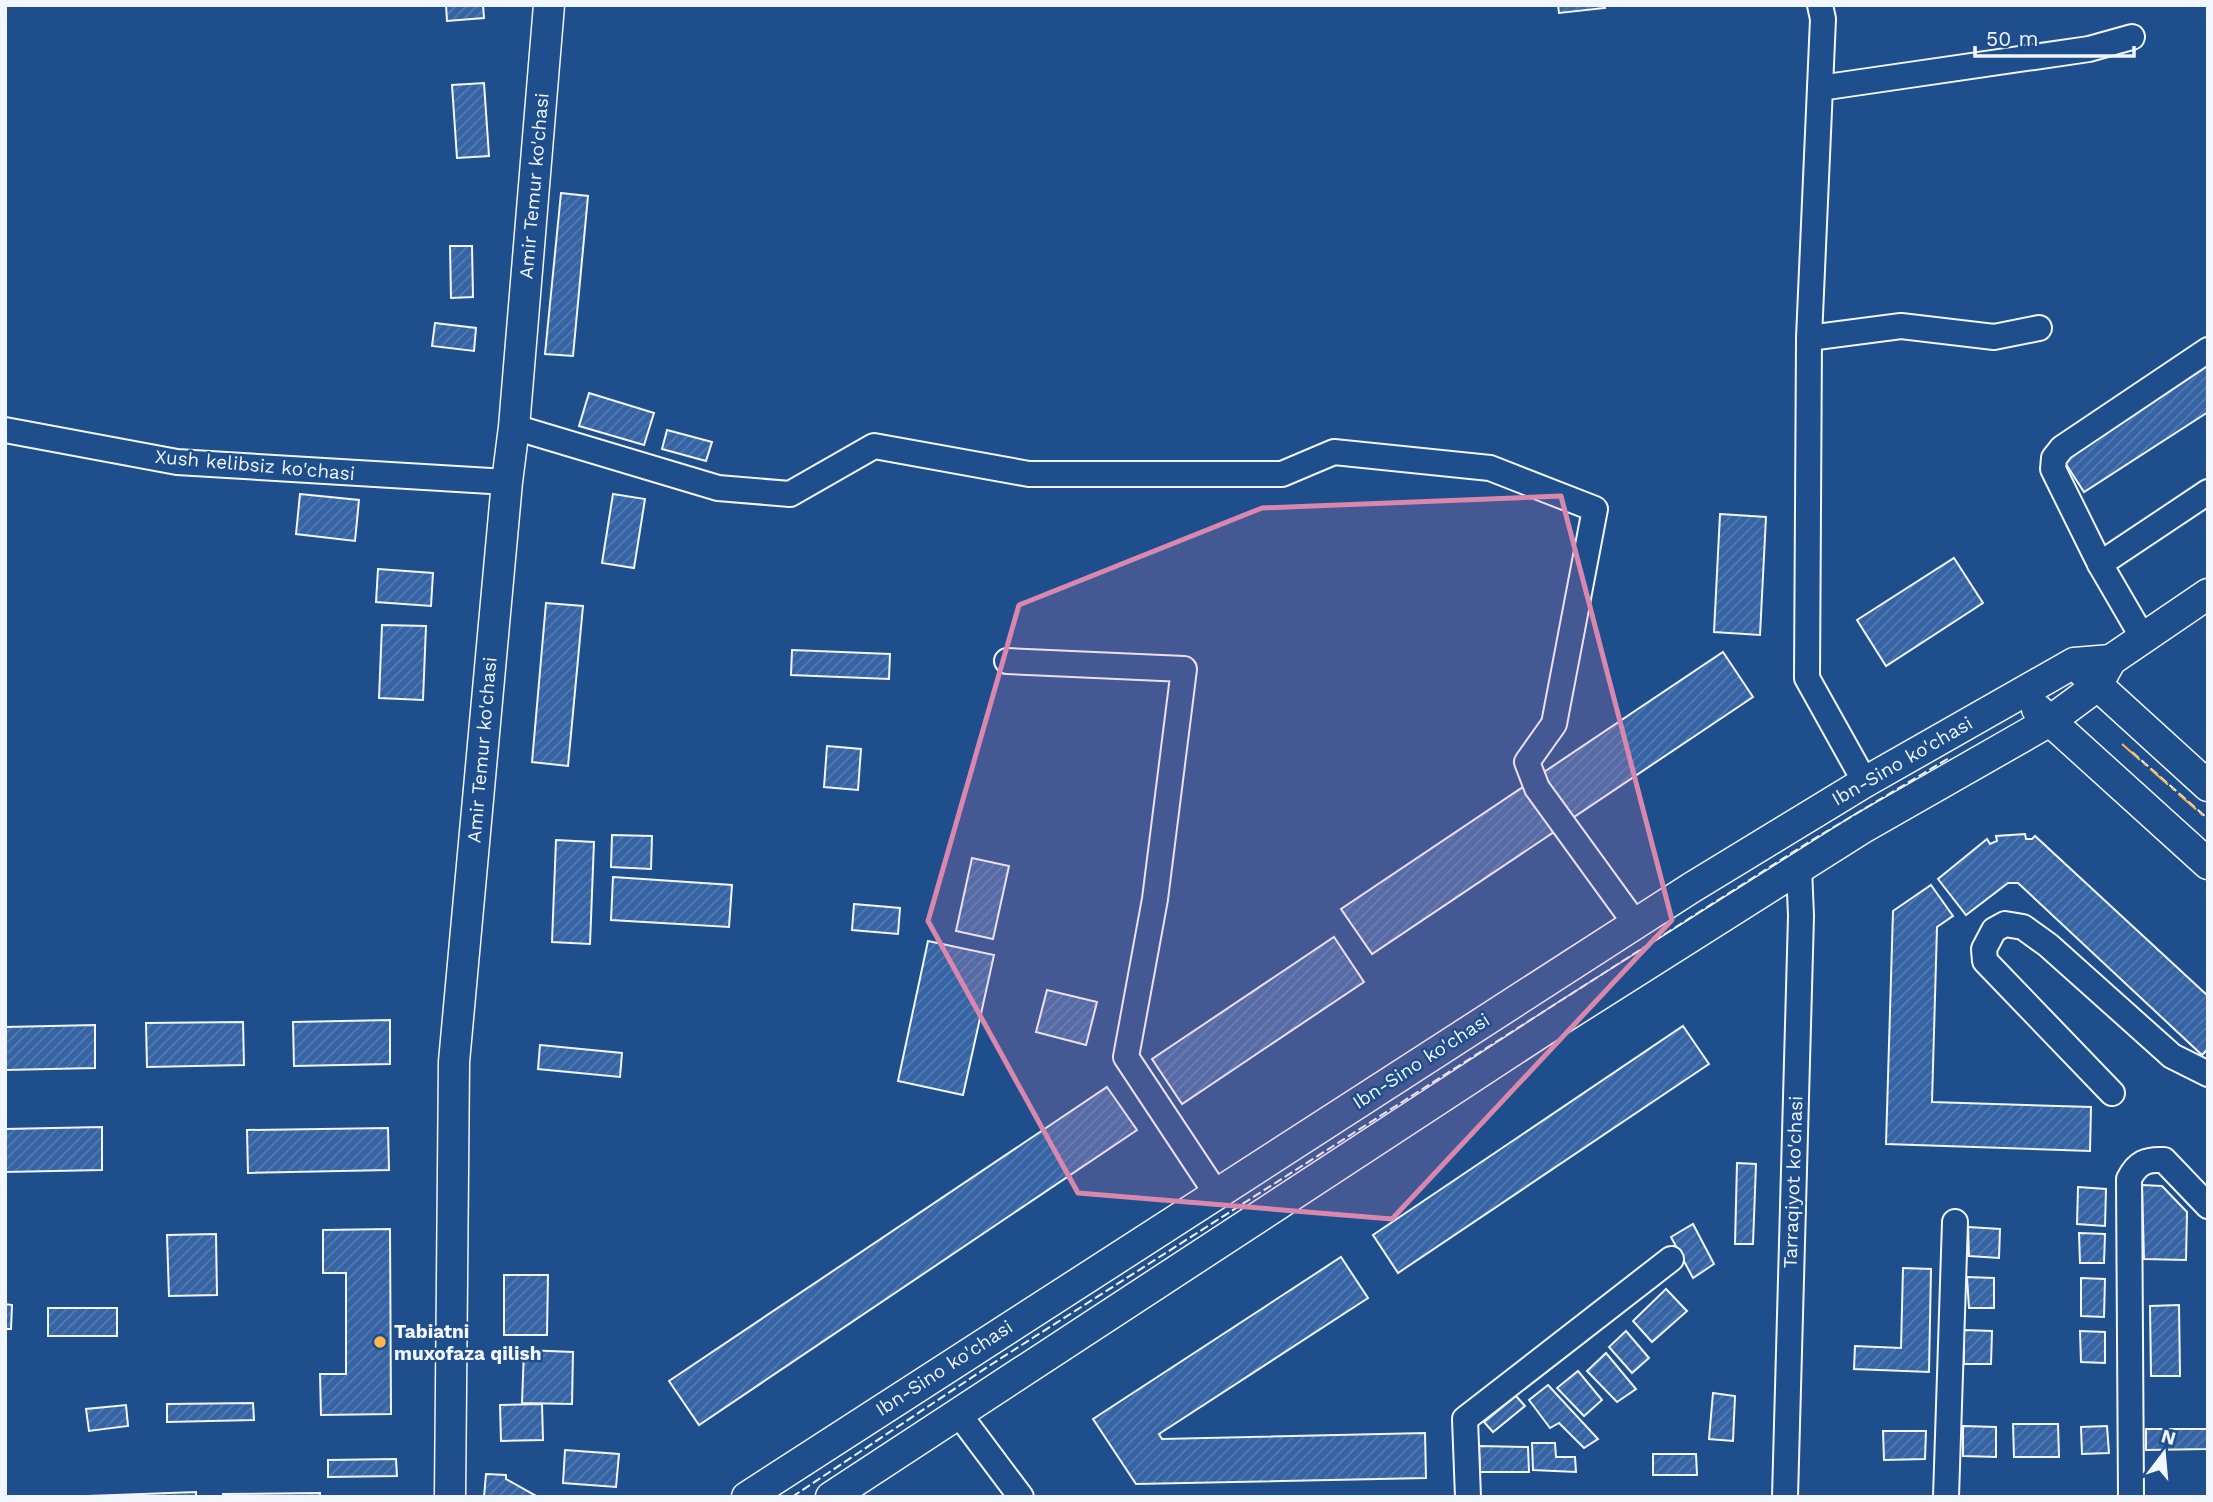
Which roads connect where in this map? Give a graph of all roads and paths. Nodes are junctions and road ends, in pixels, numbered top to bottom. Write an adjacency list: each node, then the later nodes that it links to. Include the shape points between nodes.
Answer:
1 (549, 5): 8 (main road, Amir Temur ko'chasi)
2 (1824, 10): 4 (street)
3 (2132, 37): 4 (street, via 2089,49)
4 (1820, 88): 6 (street)
5 (2039, 328): 6 (street, via 1994,337 1901,326)
6 (1810, 338): 21 (street, via 1807,678)
7 (2208, 350): 12 (street, via 2062,448 2054,458 2053,470)
8 (514, 427): 10 (main road, Amir Temur ko'chasi); 25 (street, via 719,488 790,494 874,446 1029,474 1282,474 1334,452 1490,468 1595,509 1554,724 1527,762 1537,788)
9 (5, 430): 10 (street, Xush kelibsiz ko'chasi, via 177,462)
10 (507, 482): 33 (main road, Amir Temur ko'chasi, via 454,1062)
11 (2208, 492): 12 (street)
12 (2100, 564): 14 (street)
13 (2208, 594): 14 (main road, Ibn-Sino ko'chasi)
14 (2143, 638): 15 (main road, Ibn-Sino ko'chasi)
15 (2111, 660): 17 (main road, Ibn-Sino ko'chasi); 18 (main road, Ibn-Sino ko'chasi)
16 (1007, 661): 28 (street, via 1184,669 1155,899 1126,1057)
17 (2074, 663): 18 (main road); 19 (main road, Ibn-Sino ko'chasi)
18 (2096, 687): 20 (main road, Ibn-Sino ko'chasi); 22 (main road)
19 (2020, 693): 20 (main road); 21 (main road, Ibn-Sino ko'chasi)
20 (2050, 721): 23 (main road); 24 (main road, Ibn-Sino ko'chasi)
21 (1865, 782): 25 (main road, Ibn-Sino ko'chasi)
22 (2208, 786)
23 (2208, 864)
24 (1799, 868): 32 (main road, Ibn-Sino ko'chasi); 38 (street, Tarraqiyot ko'chasi)
25 (1636, 923): 28 (main road, Ibn-Sino ko'chasi)
26 (2208, 1074): 27 (street, via 2172,1056 2031,933 2006,924 1994,930 1984,949 1985,961)
27 (2112, 1093)
28 (1216, 1193): 34 (main road, Ibn-Sino ko'chasi)
29 (2208, 1206): 40 (street, via 2164,1160 2142,1163 2129,1179)
30 (1955, 1222): 39 (street)
31 (1671, 1259): 37 (street, via 1465,1419)
32 (958, 1413): 35 (main road, Ibn-Sino ko'chasi); 36 (street)
33 (450, 1497)
34 (747, 1497)
35 (831, 1497)
36 (1021, 1497)
37 (1468, 1497)
38 (1785, 1497)
39 (1946, 1497)
40 (2131, 1497)

